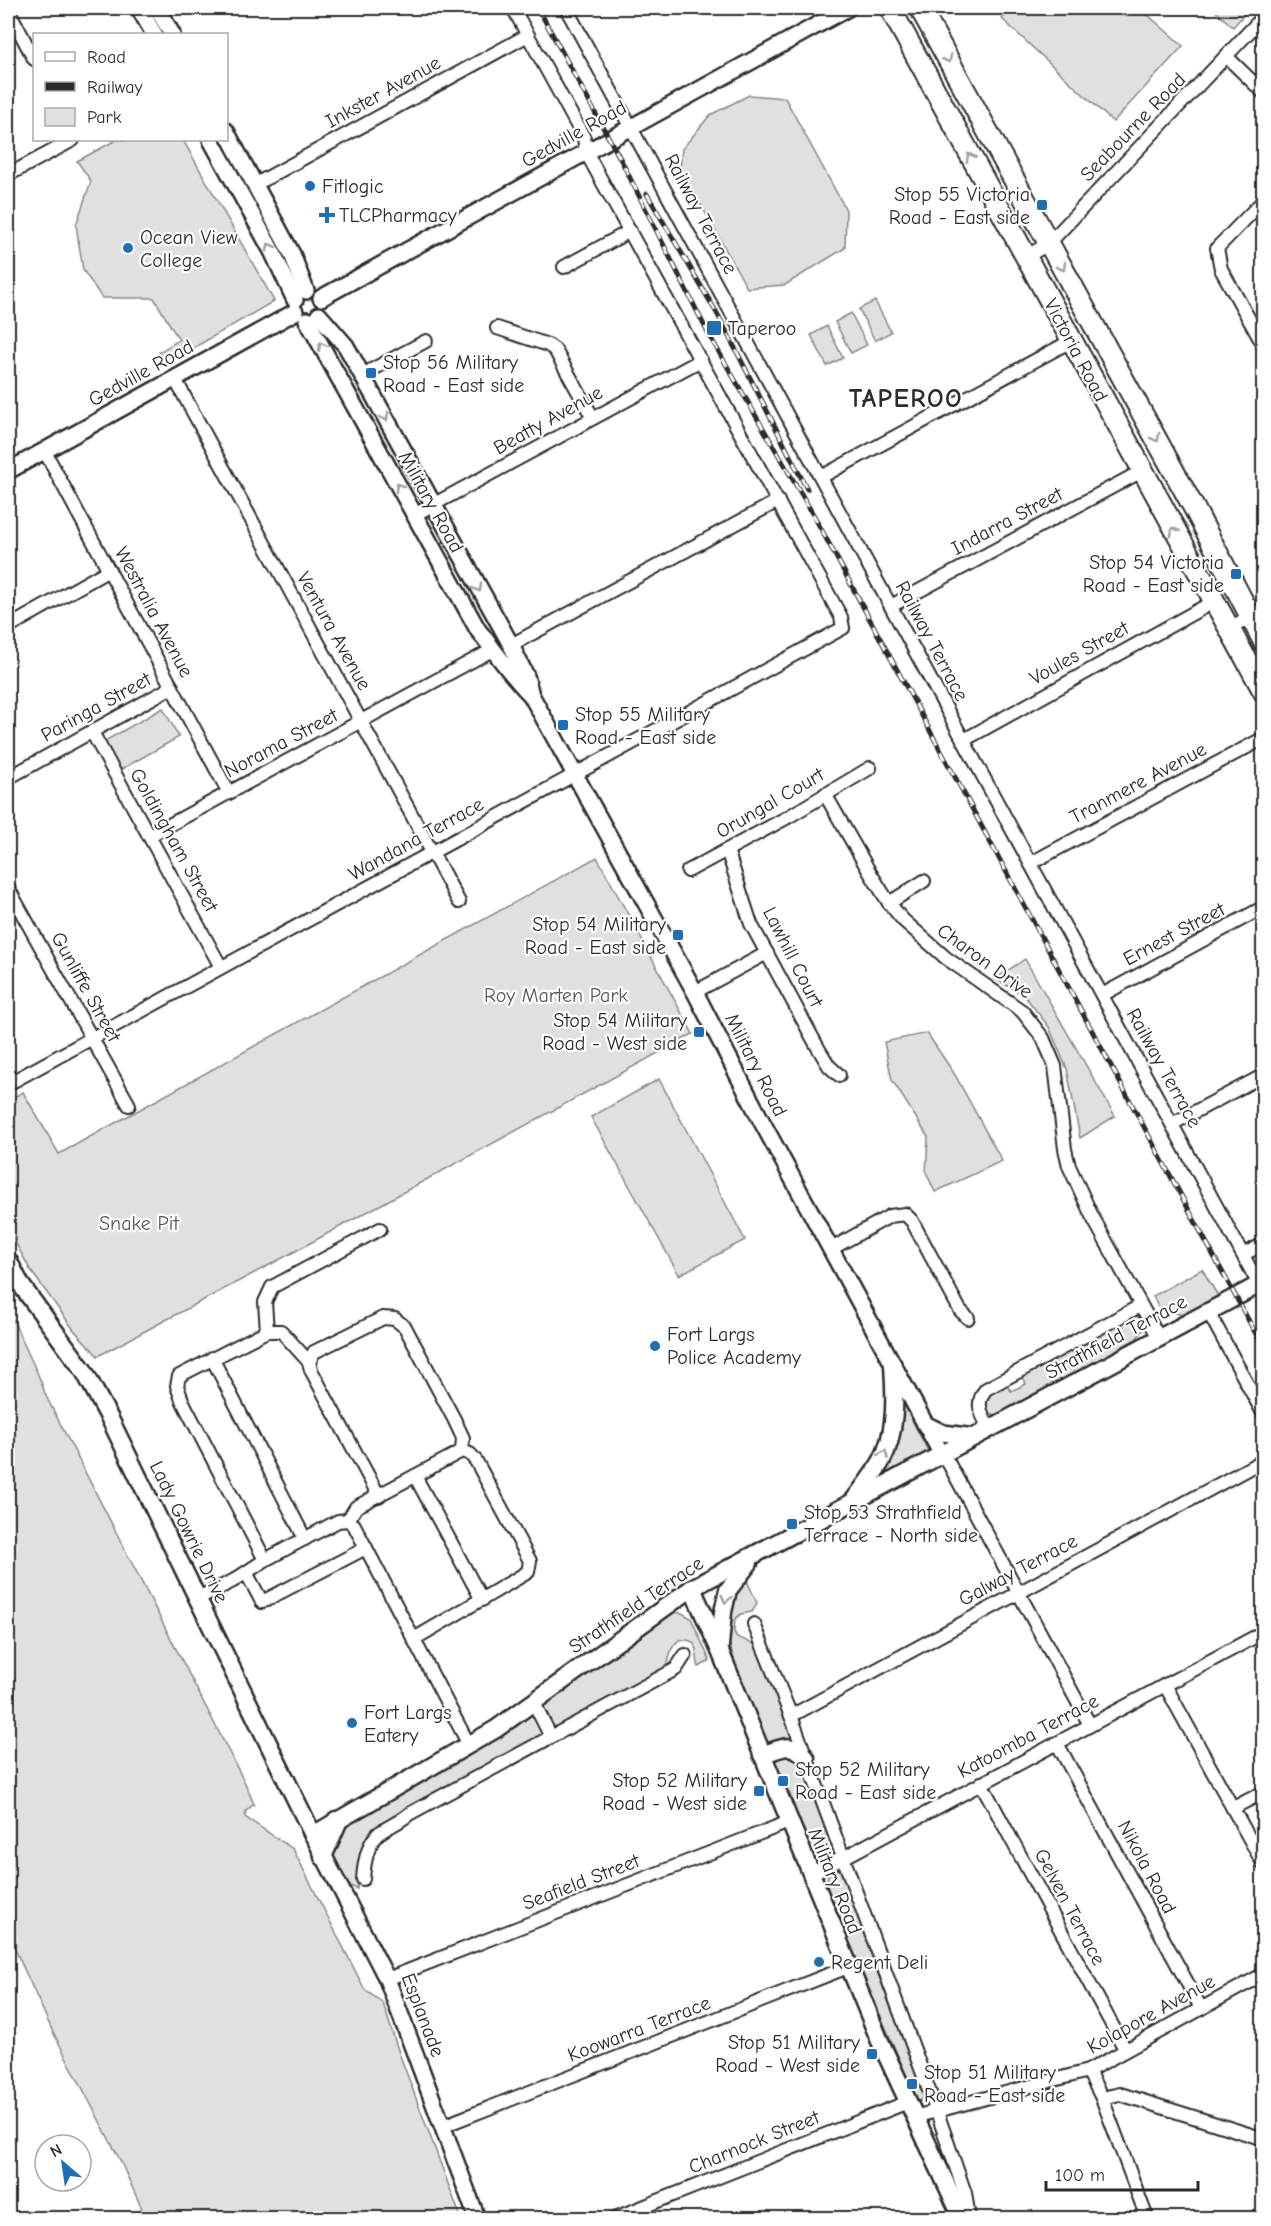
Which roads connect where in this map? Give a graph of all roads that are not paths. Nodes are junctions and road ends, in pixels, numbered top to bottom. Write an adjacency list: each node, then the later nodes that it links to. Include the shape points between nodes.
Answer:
1 (139, 8): 10 (street)
2 (157, 8): 11 (street)
3 (513, 8): 12 (street)
4 (566, 8): 16 (street, Railway Terrace)
5 (848, 8): 16 (street, Gedville Road)
6 (890, 8): 26 (highway, Victoria Road, one-way to 6)
7 (920, 8): 25 (highway, Victoria Road, one-way to 25)
8 (8, 9): 13 (street)
9 (1263, 16): 14 (street, Seabourne Road)
10 (153, 33)
11 (171, 33)
12 (528, 35): 20 (street, via 584,138); 22 (street, Inkster Avenue)
13 (33, 57)
14 (1227, 57): 15 (street); 25 (street, Seabourne Road)
15 (1263, 93)
16 (631, 127): 20 (street, Gedville Road); 40 (street, Railway Terrace)
17 (228, 135): 22 (street, Military Road)
18 (71, 141): 21 (street)
19 (212, 141): 28 (street, Military Road, one-way to 19)
20 (586, 152): 24 (street); 28 (street, Gedville Road, via 321,298 315,292)
21 (8, 175)
22 (256, 184): 28 (street, Military Road, via 292,254)
23 (1263, 200): 32 (street, via 1217,248 1221,269)
24 (630, 231): 27 (street); 33 (street)
25 (1049, 243): 26 (street, Seabourne Road); 47 (highway, Victoria Road, one-way to 47, via 1194,508)
26 (1026, 257): 31 (highway, Victoria Road)
27 (564, 267)
28 (304, 308): 34 (street, Military Road, via 346,346); 35 (street, Gedville Road); 43 (street, Military Road, one-way to 28)
29 (497, 328): 36 (street, via 555,350)
30 (426, 341): 34 (street)
31 (1071, 342): 39 (highway, Victoria Road); 40 (street)
32 (1263, 346)
33 (701, 360): 36 (street, Beatty Avenue); 41 (street)
34 (362, 375): 42 (street, Military Road, one-way to 42)
35 (175, 379): 37 (street, Gedville Road); 56 (street, Ventura Avenue)
36 (593, 418): 42 (street, Beatty Avenue)
37 (44, 450): 38 (street, Gedville Road); 44 (street, Westralia Avenue)
38 (8, 471)
39 (1142, 471): 45 (highway, Victoria Road, one-way to 39); 46 (street, Indarra Street)
40 (821, 477): 46 (street, Railway Terrace)
41 (778, 501): 51 (street); 61 (street, Wandana Terrace, via 841,617 843,628)
42 (433, 505): 43 (street, Beatty Avenue); 51 (street, Military Road, one-way to 51)
43 (414, 515): 52 (street, Military Road, via 478,630)
44 (109, 570): 48 (street); 53 (street, Westralia Avenue)
45 (1213, 602): 49 (highway, Victoria Road); 59 (street, Voules Street)
46 (891, 606): 59 (street, Railway Terrace)
47 (1257, 613): 49 (street); 50 (highway, Victoria Road)
48 (8, 627)
49 (1229, 629): 54 (highway, Victoria Road)
50 (1263, 642)
51 (511, 645): 55 (street, Military Road)
52 (494, 650): 55 (street, Military Road); 56 (street, Norama Street)
53 (172, 687): 57 (street, Paringa Street); 63 (street, Westralia Avenue)
54 (1263, 692)
55 (531, 695): 61 (street, Military Road)
56 (361, 721): 63 (street, Norama Street); 67 (street, Ventura Avenue)
57 (92, 732): 62 (street, Paringa Street); 65 (street, Goldingham Street)
58 (1263, 738): 68 (street, Tranmere Avenue)
59 (964, 740): 68 (street, Railway Terrace)
60 (870, 768): 64 (street, Orungal Court)
61 (576, 774): 67 (street, Wandana Terrace); 77 (street, Military Road)
62 (8, 778)
63 (229, 793): 65 (street, Norama Street)
64 (825, 794): 66 (street, Orungal Court); 73 (street, Charon Drive)
65 (149, 836): 76 (street, Goldingham Street)
66 (727, 850): 69 (street, Orungal Court); 75 (street, Lawhill Court, via 751,924)
67 (432, 852): 72 (street, Ventura Avenue); 76 (street, Wandana Terrace)
68 (1031, 863): 78 (street, Railway Terrace)
69 (688, 870)
70 (924, 881): 73 (street)
71 (8, 888): 79 (street, Gunliffe Street)
72 (459, 902)
73 (889, 903): 91 (street, Charon Drive, via 915,933 1022,1011 1043,1038 1055,1066 1069,1166)
74 (1263, 907): 78 (street, Ernest Street)
75 (767, 953): 77 (street); 81 (street, Lawhill Court, via 817,1046)
76 (221, 968): 79 (street, Wandana Terrace)
77 (695, 992): 87 (street, Military Road)
78 (1102, 995): 84 (street, Railway Terrace)
79 (92, 1038): 82 (street, Wandana Terrace); 83 (street, Gunliffe Street)
80 (1263, 1075): 84 (street)
81 (839, 1076)
82 (8, 1084)
83 (129, 1106)
84 (1172, 1124): 88 (street, Railway Terrace)
85 (380, 1228): 94 (street, via 272,1287 265,1302)
86 (1263, 1244): 88 (street)
87 (831, 1249): 93 (street, via 890,1216 904,1214 912,1221); 98 (street, Military Road)
88 (1244, 1254): 90 (street, Railway Terrace)
89 (8, 1260): 116 (main road, Lady Gowrie Drive, via 21,1285 84,1371)
90 (1262, 1287): 92 (main road, Strathfield Terrace)
91 (1140, 1306): 95 (street, Charon Drive); 101 (street, Strathfield Terrace, via 986,1389 978,1406)
92 (1208, 1311): 95 (main road, Strathfield Terrace); 99 (street)
93 (968, 1318)
94 (267, 1331): 96 (street); 97 (street, via 281,1331)
95 (1159, 1338): 101 (main road, Strathfield Terrace)
96 (212, 1358): 109 (street); 112 (street, via 179,1376 177,1386)
97 (309, 1362): 102 (street, via 314,1352 382,1318 396,1319 405,1327 454,1419 463,1438); 106 (street)
98 (893, 1365): 100 (street, Military Road); 107 (main road, one-way to 98, via 882,1461 888,1445 894,1412)
99 (1263, 1415)
100 (925, 1424): 101 (street, via 943,1433); 103 (street, Military Road)
101 (982, 1433): 103 (main road, Strathfield Terrace)
102 (462, 1451): 105 (street); 117 (street, via 476,1461 530,1562 528,1572 521,1578)
103 (942, 1455): 107 (main road, Strathfield Terrace); 115 (street)
104 (1263, 1460): 115 (street, Galway Terrace)
105 (415, 1476): 106 (street); 117 (street)
106 (379, 1496): 108 (street, via 356,1507)
107 (852, 1503): 111 (main road, Strathfield Terrace)
108 (348, 1520): 109 (street, via 338,1521); 110 (street)
109 (305, 1539): 112 (street)
110 (366, 1548): 113 (street, via 262,1602); 120 (street)
111 (755, 1555): 114 (main road, Strathfield Terrace); 121 (main road, one-way to 121, via 728,1590)
112 (265, 1560): 113 (street)
113 (247, 1574): 116 (street)
114 (692, 1588): 121 (main road, Military Road); 124 (main road, Strathfield Terrace)
115 (1018, 1591): 125 (street, Galway Terrace); 126 (street)
116 (198, 1598): 135 (main road, Lady Gowrie Drive)
117 (482, 1600): 120 (street)
118 (754, 1624): 125 (street, Military Road)
119 (1263, 1632): 123 (street, Katoomba Terrace)
120 (414, 1639): 129 (street)
121 (720, 1651): 130 (main road, Military Road)
122 (685, 1655): 127 (street, via 676,1669)
123 (1165, 1685): 126 (street, Katoomba Terrace); 134 (street)
124 (533, 1701): 127 (street); 129 (main road, Strathfield Terrace)
125 (791, 1716): 131 (street, Military Road)
126 (1090, 1725): 128 (street, Katoomba Terrace)
127 (551, 1737): 143 (street, via 377,1834 364,1864)
128 (1058, 1743): 132 (street, Katoomba Terrace); 147 (street, Nikola Road)
129 (469, 1745): 136 (main road, Strathfield Terrace)
130 (762, 1755): 131 (main road, via 791,1747); 137 (main road, Military Road)
131 (806, 1758): 140 (street, Military Road)
132 (981, 1784): 140 (street, Katoomba Terrace); 148 (street, Gelven Terrace)
133 (1263, 1792): 134 (street)
134 (1233, 1808): 141 (street)
135 (303, 1815): 136 (main road); 138 (main road, Lady Gowrie Drive)
136 (339, 1820): 138 (main road, Strathfield Terrace); 139 (main road)
137 (789, 1822): 142 (main road, Military Road); 146 (street, Seafield Street)
138 (313, 1835): 139 (street, Esplanade)
139 (323, 1857): 146 (street, Esplanade)
140 (843, 1858): 142 (street, Katoomba Terrace); 152 (street, Military Road)
141 (1263, 1865)
142 (810, 1874): 144 (main road, Military Road)
143 (363, 1879)
144 (848, 1967): 151 (main road, Military Road); 153 (street, Koowarra Terrace)
145 (1263, 1974): 147 (street, Kolapore Avenue)
146 (387, 1979): 153 (street, Esplanade)
147 (1201, 2008): 148 (street, Kolapore Avenue)
148 (1125, 2049): 149 (street, Kolapore Avenue)
149 (1088, 2071): 150 (street); 152 (street, Kolapore Avenue)
150 (1102, 2098): 154 (street, via 1120,2094); 159 (street)
151 (911, 2110): 152 (street, Kolapore Avenue); 156 (street, Charnock Street); 157 (main road, Military Road)
152 (937, 2112): 158 (street, Military Road, via 965,2193)
153 (443, 2126): 155 (street, Esplanade)
154 (1263, 2139)
155 (477, 2218)
156 (615, 2218)
157 (962, 2218)
158 (969, 2218)
159 (1147, 2218)

